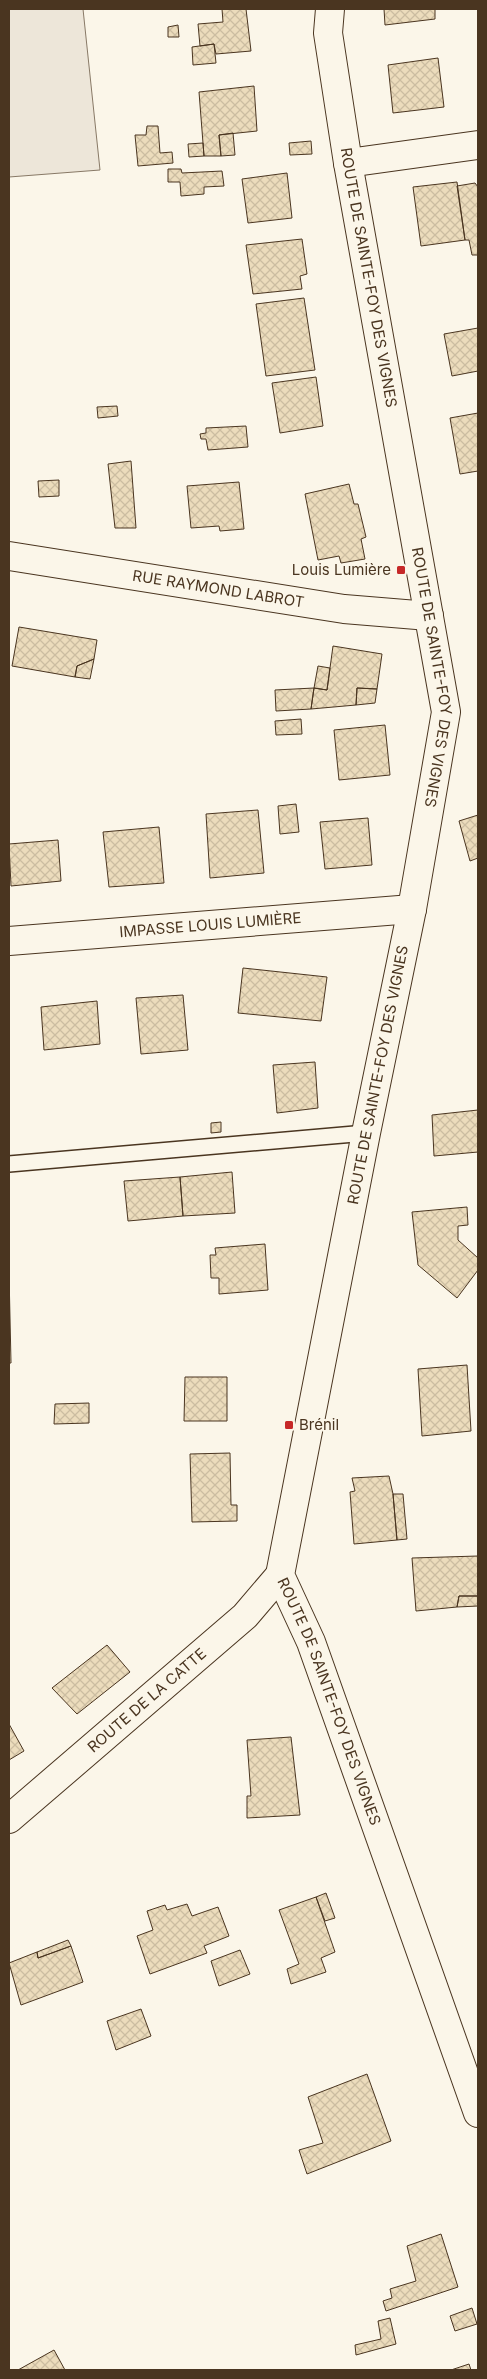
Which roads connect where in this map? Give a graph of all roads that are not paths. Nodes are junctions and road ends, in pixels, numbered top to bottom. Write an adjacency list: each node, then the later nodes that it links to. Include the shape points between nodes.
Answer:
1 (330, 9): 3 (street, ROUTE DE SAINTE-FOY DES VIGNES, via 328,33)
2 (478, 145): 3 (street)
3 (348, 164): 5 (street, ROUTE DE SAINTE-FOY DES VIGNES)
4 (9, 556): 5 (street, RUE RAYMOND LABROT, via 344,609)
5 (429, 616): 6 (street, ROUTE DE SAINTE-FOY DES VIGNES, via 446,712)
6 (412, 909): 7 (street, IMPASSE LOUIS LUMIÈRE); 8 (street, ROUTE DE SAINTE-FOY DES VIGNES)
7 (9, 941)
8 (366, 1133): 9 (lane); 10 (street, ROUTE DE SAINTE-FOY DES VIGNES)
9 (9, 1164)
10 (280, 1575): 11 (street, ROUTE DE LA CATTE, via 246,1616); 12 (street, ROUTE DE SAINTE-FOY DES VIGNES, via 311,1642)
11 (9, 1820)
12 (478, 2113)

